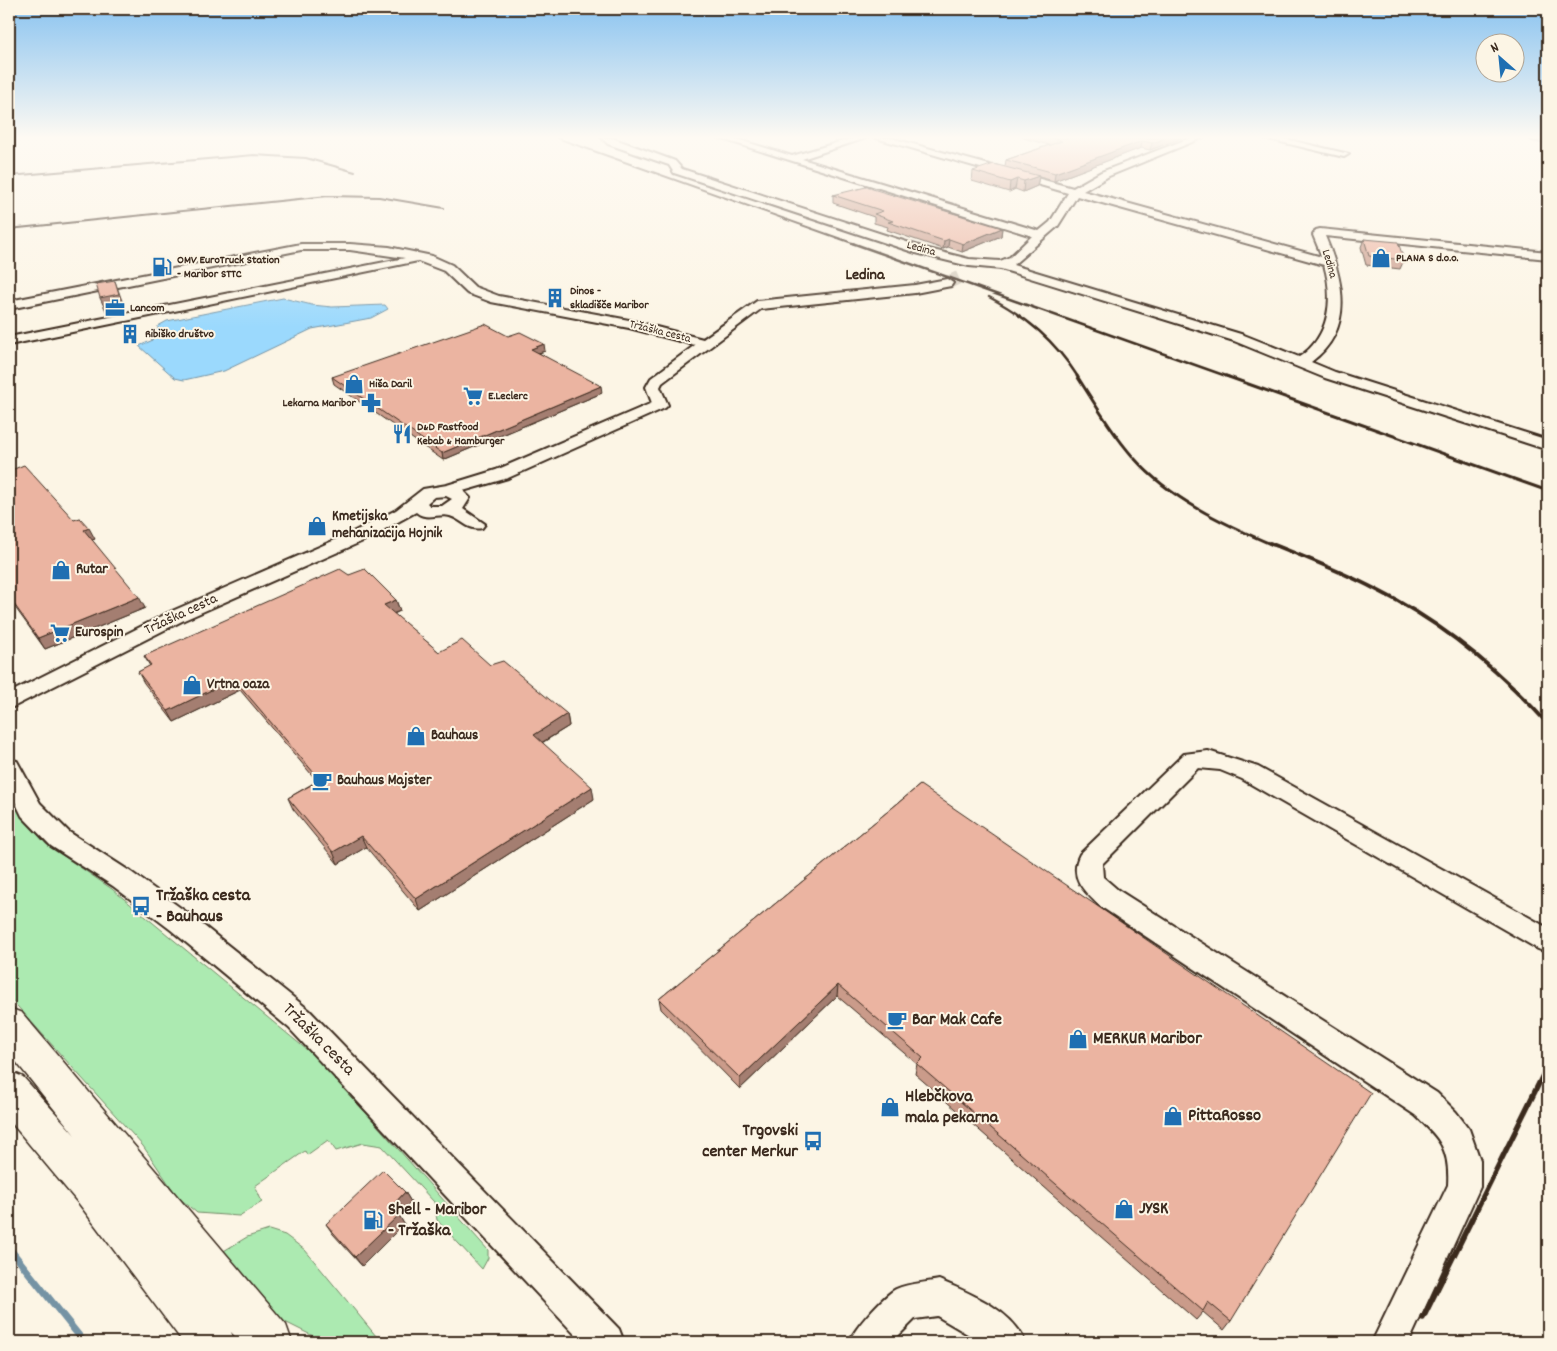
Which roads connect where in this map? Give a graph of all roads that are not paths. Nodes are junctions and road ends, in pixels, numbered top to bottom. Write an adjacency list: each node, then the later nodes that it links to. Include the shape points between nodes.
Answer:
1 (770, 201): 9 (street, Ledina)
2 (931, 201): 5 (street)
3 (1068, 201): 5 (street, via 1054,224)
4 (1107, 201): 8 (street)
5 (1041, 235): 10 (street, via 1014,260)
6 (1548, 255): 8 (street, Ledina, via 1320,232)
7 (424, 258): 13 (street, Tržaška cesta, via 372,249 301,247); 15 (street); 17 (street, Tržaška cesta, via 448,268 471,290 496,299 629,324)
8 (1329, 262): 18 (street, Ledina, via 1336,290 1332,321 1315,351)
9 (977, 265): 10 (street, Ledina); 11 (street)
10 (1002, 265): 18 (street, Ledina, via 1239,338)
11 (962, 276)
12 (947, 283): 17 (street, via 915,289 762,303 749,309)
13 (70, 303): 14 (street, Tržaška cesta); 15 (street)
14 (9, 305)
15 (77, 327): 16 (street)
16 (9, 341)
17 (708, 344): 20 (street, Tržaška cesta, via 656,381 653,387 660,405 502,474)
18 (1300, 363): 19 (street, Ledina, via 1377,391)
19 (1548, 444)
20 (454, 499): 21 (street); 22 (street, Tržaška cesta, via 423,507 176,616)
21 (476, 524)
22 (9, 702)
23 (9, 767): 29 (street, Tržaška cesta, via 30,809 60,839 180,922 299,1019)
24 (1548, 941): 32 (street, via 1250,774 1206,758 1192,760 1089,861 1090,881 1109,898 1426,1104 1458,1138 1466,1168 1464,1187)
25 (9, 1025): 28 (main road)
26 (9, 1090): 27 (main road, via 95,1190)
27 (212, 1342)
28 (268, 1342)
29 (606, 1342)
30 (867, 1342): 31 (street, via 906,1303 939,1298 989,1325)
31 (1007, 1342)
32 (1390, 1342)

